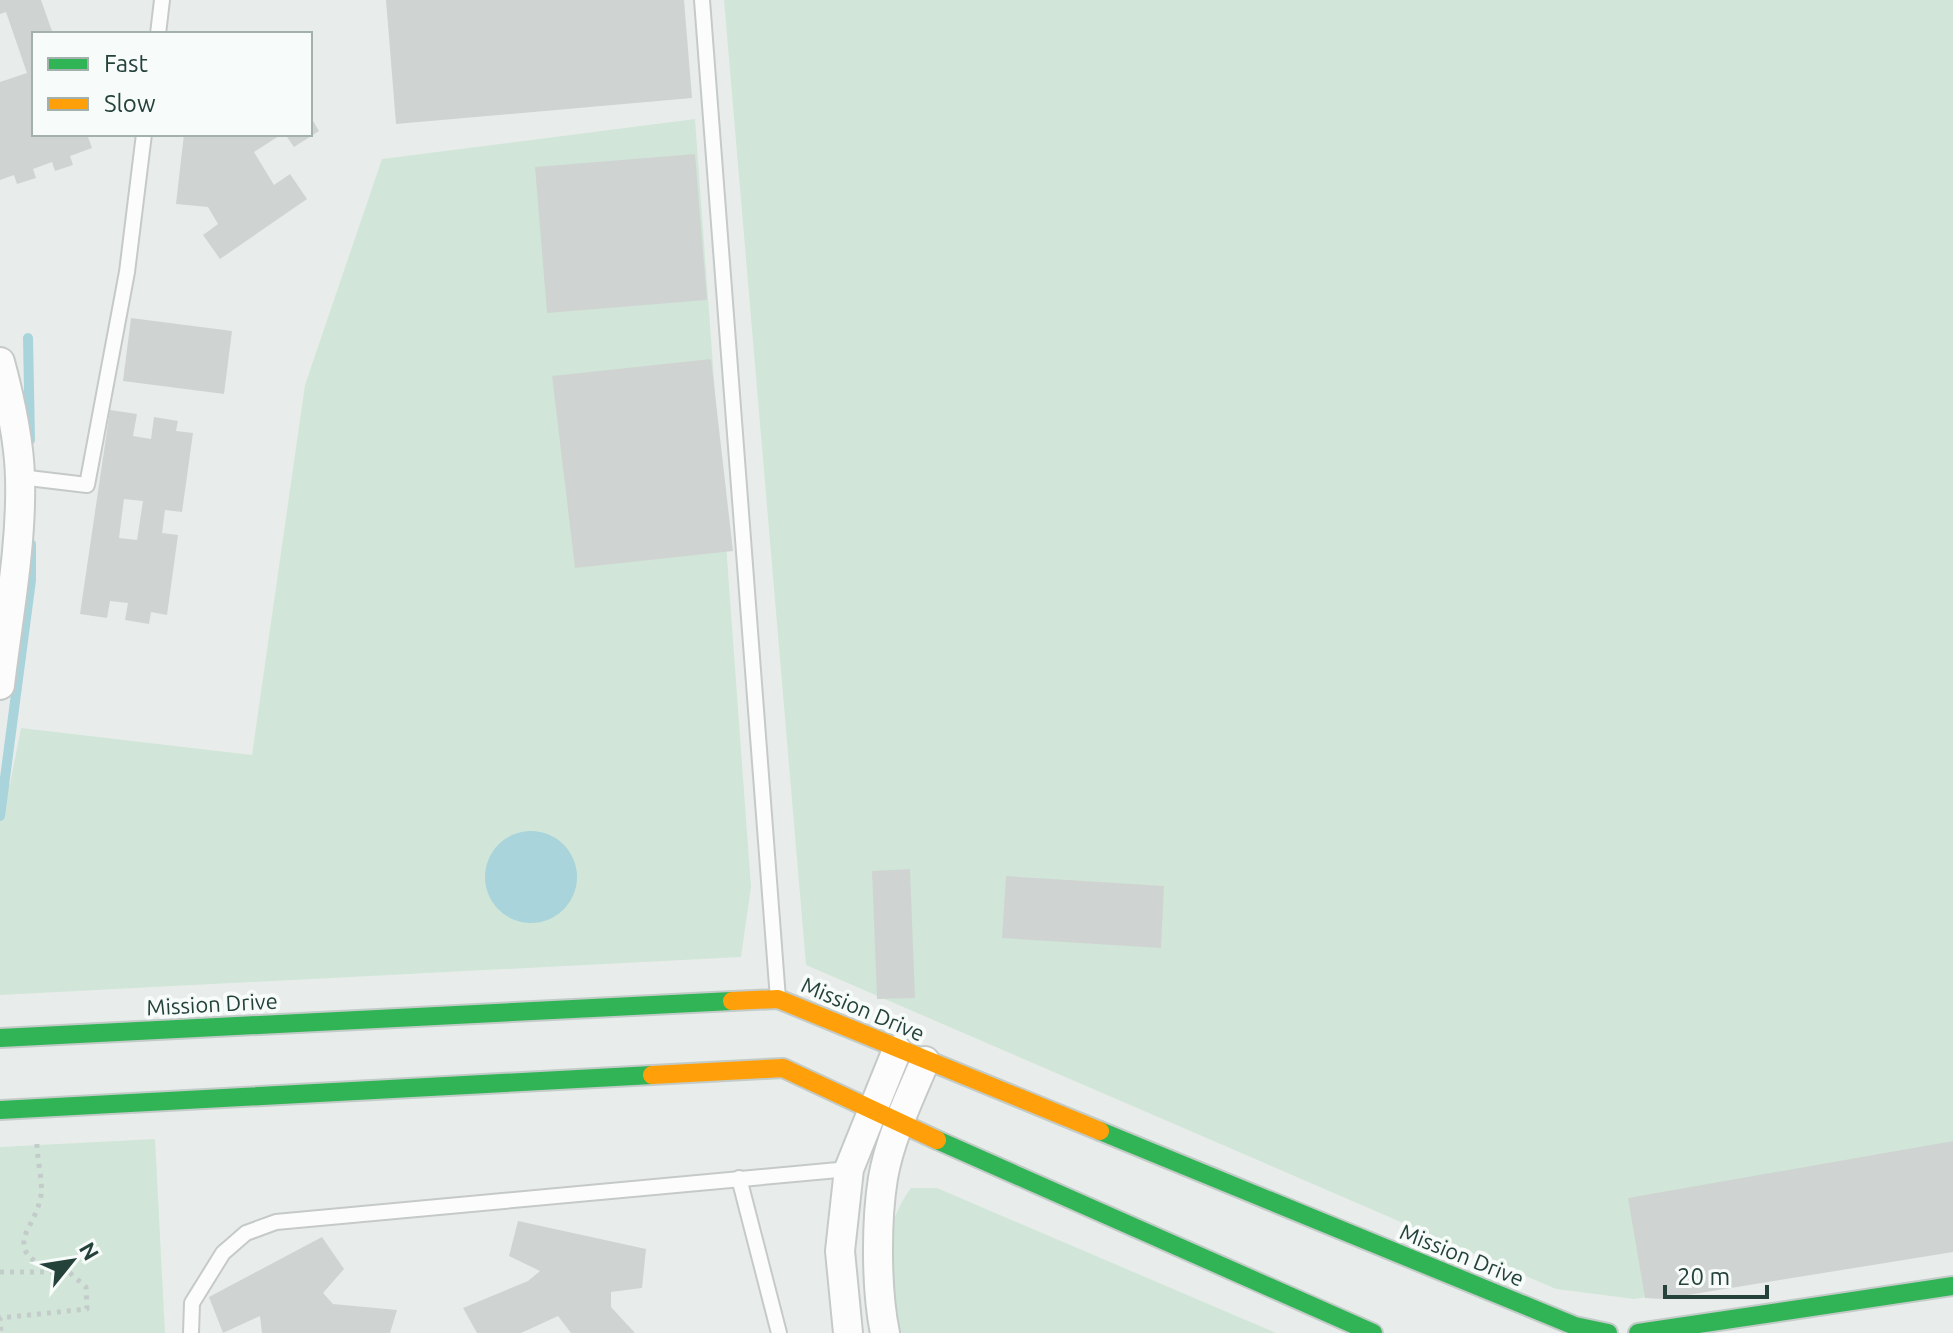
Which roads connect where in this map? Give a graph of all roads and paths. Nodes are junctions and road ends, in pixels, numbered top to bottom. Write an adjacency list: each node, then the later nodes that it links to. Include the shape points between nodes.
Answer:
1 (162, 0): 3 (lane)
2 (702, 0): 8 (lane)
3 (158, 32)
4 (144, 136): 6 (lane, via 127,272 87,485)
5 (0, 362): 6 (street)
6 (29, 478): 7 (street)
7 (0, 685)
8 (778, 999): 9 (street, Mission Drive); 10 (street, Mission Drive)
9 (0, 1038)
10 (897, 1050): 11 (street, Mission Drive); 14 (street)
11 (925, 1061): 15 (street); 27 (street, Mission Drive, via 1575,1326)
12 (39, 1107): 13 (street); 14 (street, via 783,1068); 19 (path, via 42,1194 24,1227 21,1247 31,1262)
13 (0, 1110)
14 (871, 1110): 15 (street); 16 (street)
15 (899, 1123): 25 (street, via 883,1178 879,1250); 26 (street)
16 (849, 1169): 17 (lane); 24 (street, via 840,1251)
17 (739, 1178): 22 (lane, via 276,1222 246,1233 223,1253 192,1303); 23 (lane)
18 (0, 1272): 19 (path)
19 (53, 1272): 21 (path, via 69,1272 86,1287 87,1309 0,1318)
20 (1953, 1286): 28 (street)
21 (1, 1333)
22 (191, 1333)
23 (779, 1333)
24 (848, 1333)
25 (885, 1333)
26 (1373, 1333)
27 (1608, 1333)
28 (1638, 1333)

